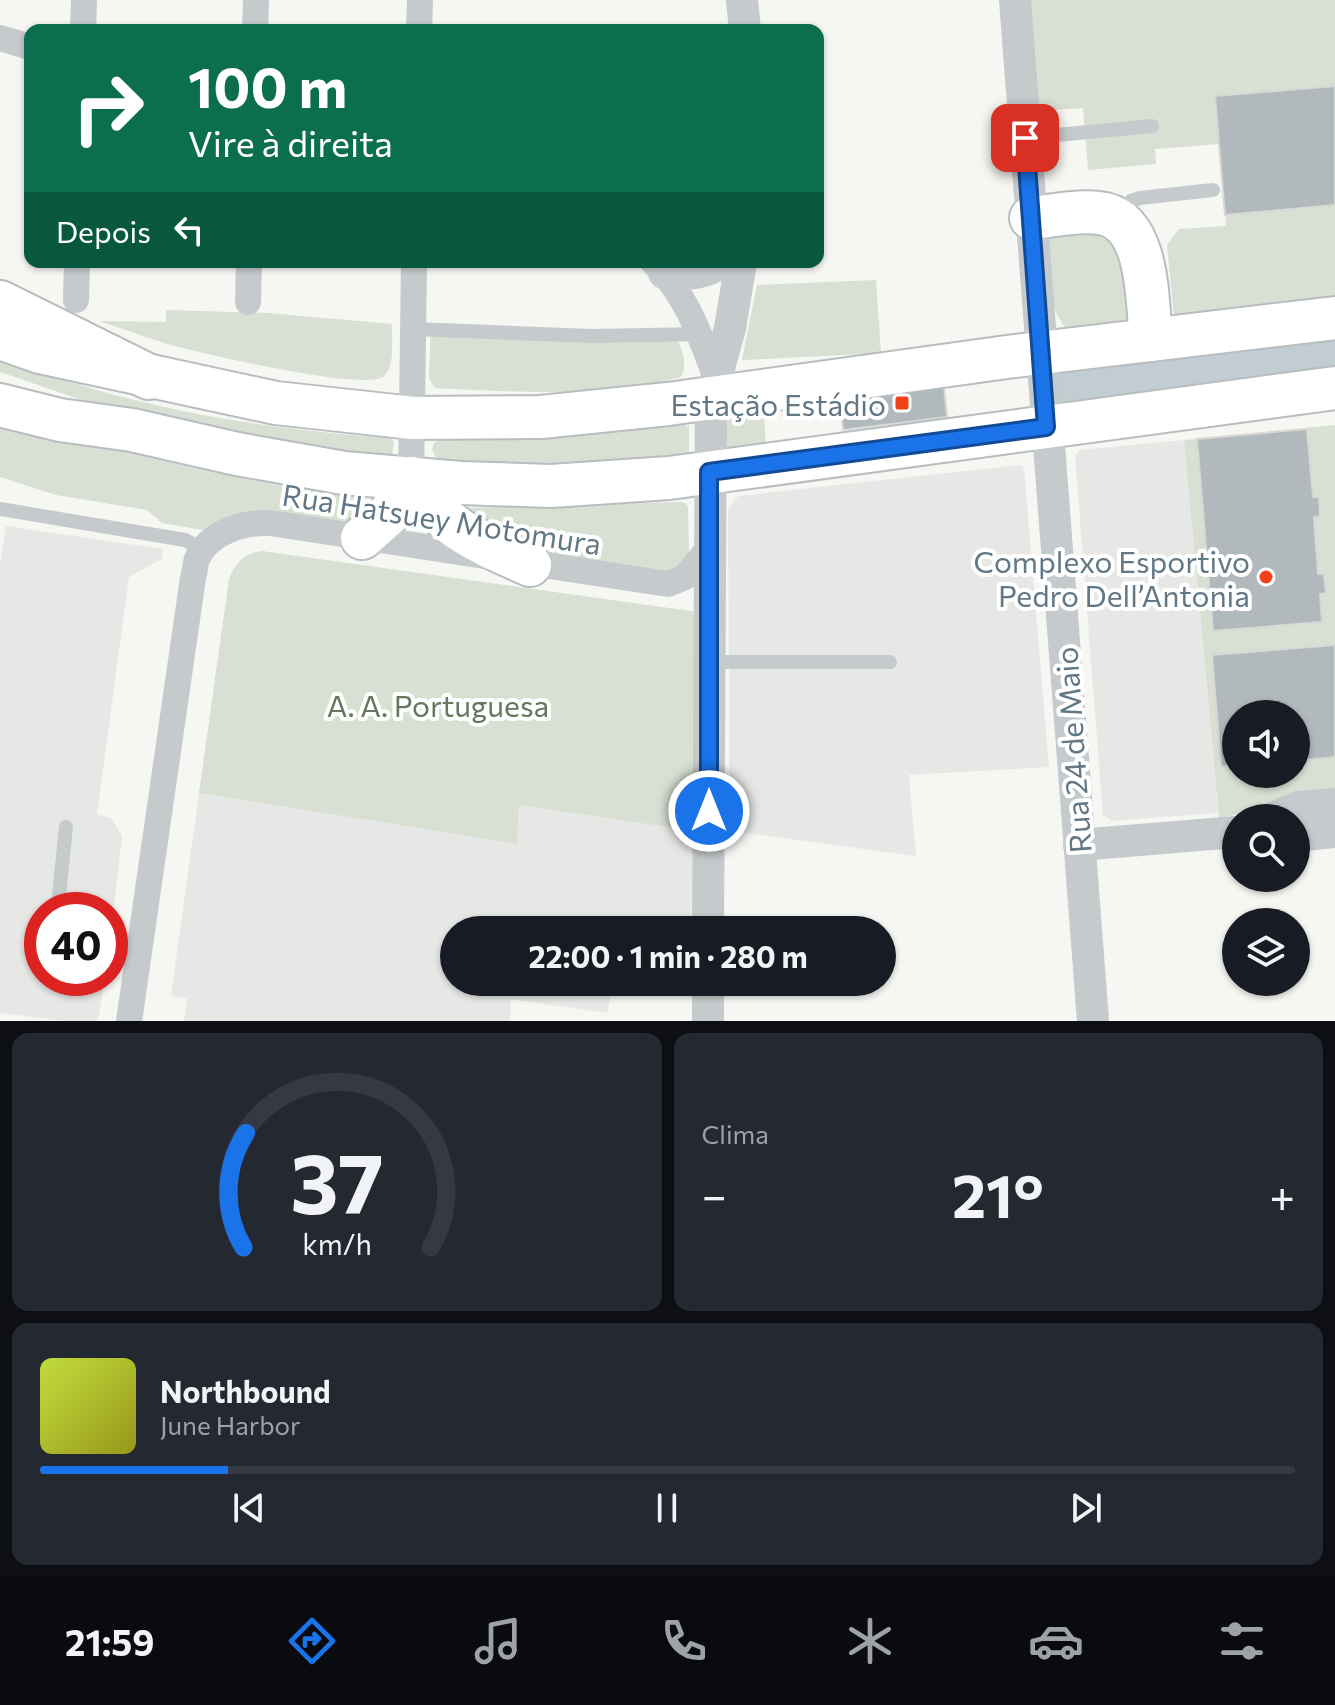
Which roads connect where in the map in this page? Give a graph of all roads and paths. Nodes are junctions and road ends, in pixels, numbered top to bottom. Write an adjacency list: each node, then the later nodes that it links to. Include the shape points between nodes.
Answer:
1 (84, 0): 6 (street)
2 (256, 0): 7 (street)
3 (420, 0): 8 (street)
4 (742, 0): 9 (street)
5 (1015, 0): 13 (street, Rua 24 de Maio)
6 (83, 24)
7 (255, 24)
8 (419, 24)
9 (744, 24)
10 (0, 38): 11 (street)
11 (24, 45)
12 (1152, 126): 13 (lane)
13 (1025, 138): 16 (street, Rua 24 de Maio)
14 (1213, 190): 15 (lane, via 1140,198)
15 (1112, 217): 16 (main road, via 1092,213); 30 (main road, via 1127,228 1141,253)
16 (1031, 218): 31 (street, Rua 24 de Maio)
17 (77, 268): 23 (street)
18 (249, 268): 24 (street)
19 (414, 268): 27 (street)
20 (659, 268): 21 (street, via 688,275); 28 (street)
21 (711, 268)
22 (740, 268): 34 (street)
23 (76, 300)
24 (248, 302)
25 (0, 303): 32 (highway)
26 (1335, 318): 30 (main road)
27 (412, 329): 28 (lane); 37 (street)
28 (700, 334): 34 (street)
29 (0, 338): 32 (main road)
30 (1151, 340): 31 (main road)
31 (1042, 362): 34 (main road); 38 (street, Rua 24 de Maio)
32 (149, 377): 37 (main road, via 276,403)
33 (0, 378): 39 (main road)
34 (713, 387): 37 (main road, via 668,404 541,417); 40 (street)
35 (1335, 388): 38 (main road)
36 (0, 405): 39 (main road)
37 (413, 418): 41 (street)
38 (1046, 418): 40 (main road); 55 (street, Rua 24 de Maio)
39 (132, 430): 41 (main road, via 283,463)
40 (709, 472): 41 (main road, via 551,486); 44 (street)
41 (411, 478): 43 (main road, via 390,513); 46 (main road, via 427,504 454,527)
42 (0, 509): 45 (lane, via 185,540)
43 (362, 538): 45 (street, Rua Hatsuey Motomura, via 256,522 232,528); 46 (street, Rua Hatsuey Motomura)
44 (709, 548): 46 (street, Rua Hatsuey Motomura, via 685,577 668,584); 47 (street)
45 (204, 550): 59 (street, via 193,578)
46 (530, 565)
47 (709, 662): 48 (lane); 57 (street)
48 (890, 662)
49 (1335, 804): 50 (street)
50 (1310, 806)
51 (66, 827): 56 (lane)
52 (1335, 832): 54 (street)
53 (1222, 833): 55 (street)
54 (1310, 835)
55 (1079, 845): 63 (street, Rua 24 de Maio)
56 (59, 892)
57 (708, 916)
58 (128, 955): 59 (lane)
59 (138, 960): 61 (street)
60 (708, 996): 62 (street)
61 (129, 1021)
62 (708, 1021)
63 (1093, 1021)

